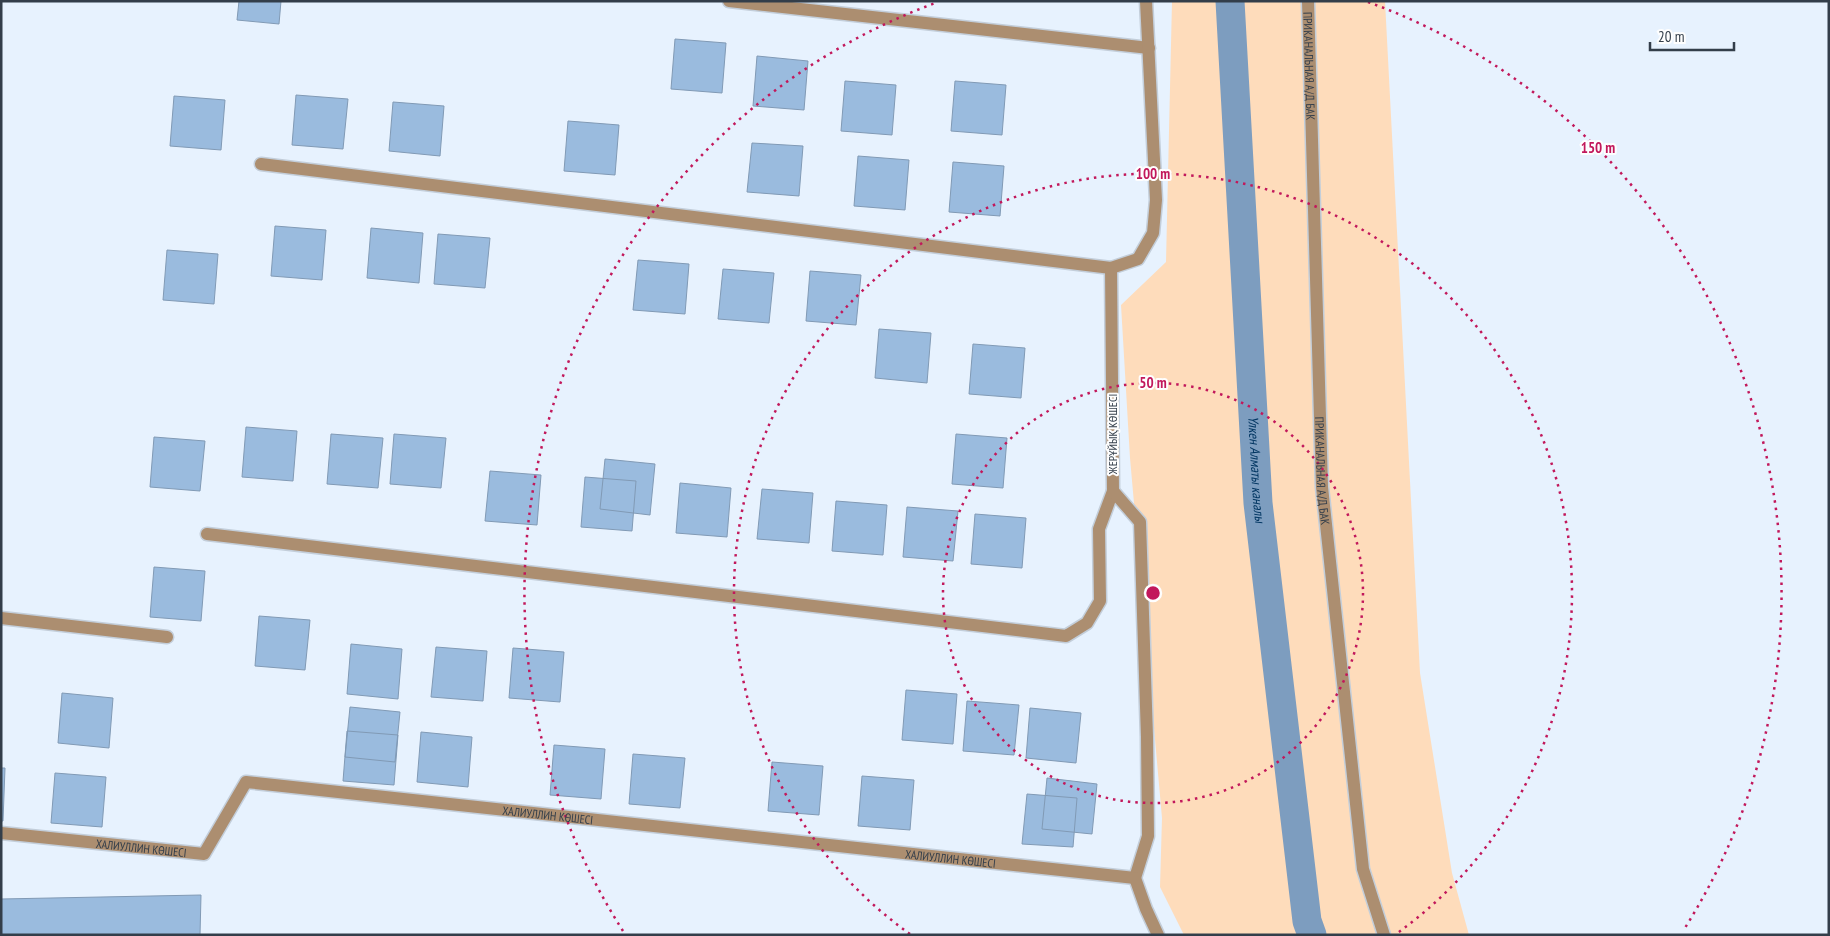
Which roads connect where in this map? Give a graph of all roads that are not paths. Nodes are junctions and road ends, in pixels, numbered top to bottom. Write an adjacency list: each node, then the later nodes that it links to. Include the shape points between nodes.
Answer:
1 (729, 1): 4 (street)
2 (1146, 1): 4 (street)
3 (1308, 1): 14 (street, ПРИКАНАЛЬНАЯ А/Д БАК, via 1322,487 1363,870)
4 (1149, 48): 6 (street, via 1156,200 1153,233 1138,258)
5 (261, 164): 6 (street)
6 (1111, 268): 7 (street, ЖЕРҰЙЫҚ КӨШЕСІ)
7 (1113, 491): 8 (street, via 1099,529 1100,601 1088,623 1066,636); 12 (street, ЖЕРҰЙЫҚ КӨШЕСІ, via 1140,522 1148,836)
8 (207, 534)
9 (1, 618): 10 (street)
10 (167, 637)
11 (1, 833): 12 (street, ХАЛИУЛЛИН КӨШЕСІ, via 204,854 246,782)
12 (1135, 878): 13 (street)
13 (1158, 935)
14 (1384, 935)

